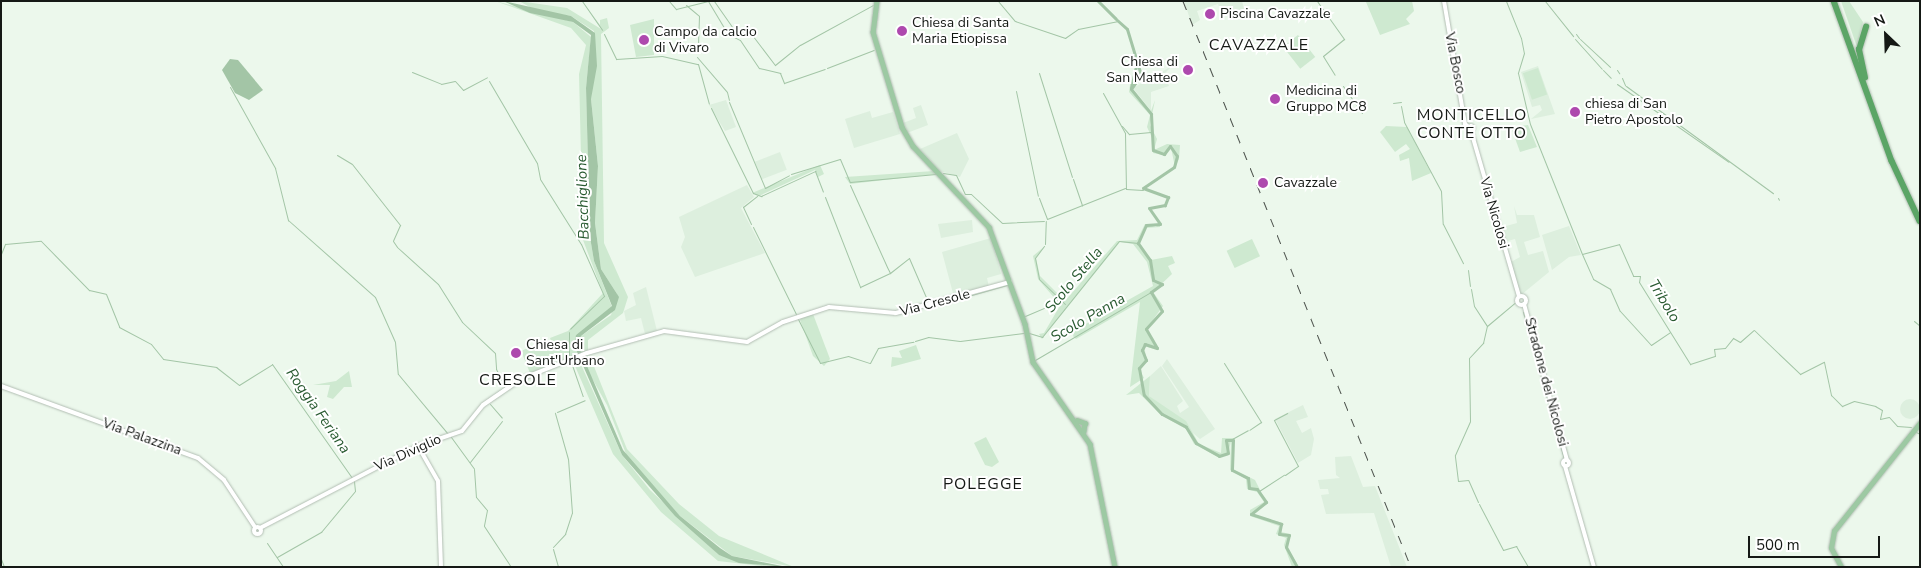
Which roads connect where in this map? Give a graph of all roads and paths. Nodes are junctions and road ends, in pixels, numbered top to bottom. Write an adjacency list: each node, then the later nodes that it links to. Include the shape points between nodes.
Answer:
1 (877, 1): 11 (main road, via 874,36 905,134 988,227)
2 (1444, 1): 8 (main road, Via Bosco)
3 (1836, 1): 6 (highway); 7 (highway)
4 (1837, 25): 6 (highway)
5 (1866, 26): 7 (highway, via 1859,50)
6 (1854, 57): 10 (highway, via 1894,166)
7 (1865, 78): 9 (highway)
8 (1469, 127): 12 (main road, Via Nicolosi)
9 (1920, 214)
10 (1920, 221)
11 (1010, 282): 13 (main road, Via Cresole, via 896,313 829,307 783,322 747,342); 19 (main road, via 1033,362 1082,426 1099,476)
12 (1519, 296): 20 (main road, Stradone dei Nicolosi, via 1525,297 1524,304 1567,460 1565,466)
13 (719, 336): 16 (main road, Via Diviglio, via 658,332 573,358 521,379 483,405 466,428)
14 (1, 386): 17 (main road, Via Palazzina, via 198,458 224,480)
15 (1920, 424): 21 (main road, via 1832,535 1832,550)
16 (418, 446): 17 (main road, Via Diviglio); 18 (main road, via 438,480)
17 (258, 528)
18 (441, 567)
19 (1115, 567)
20 (1594, 567)
21 (1841, 567)

